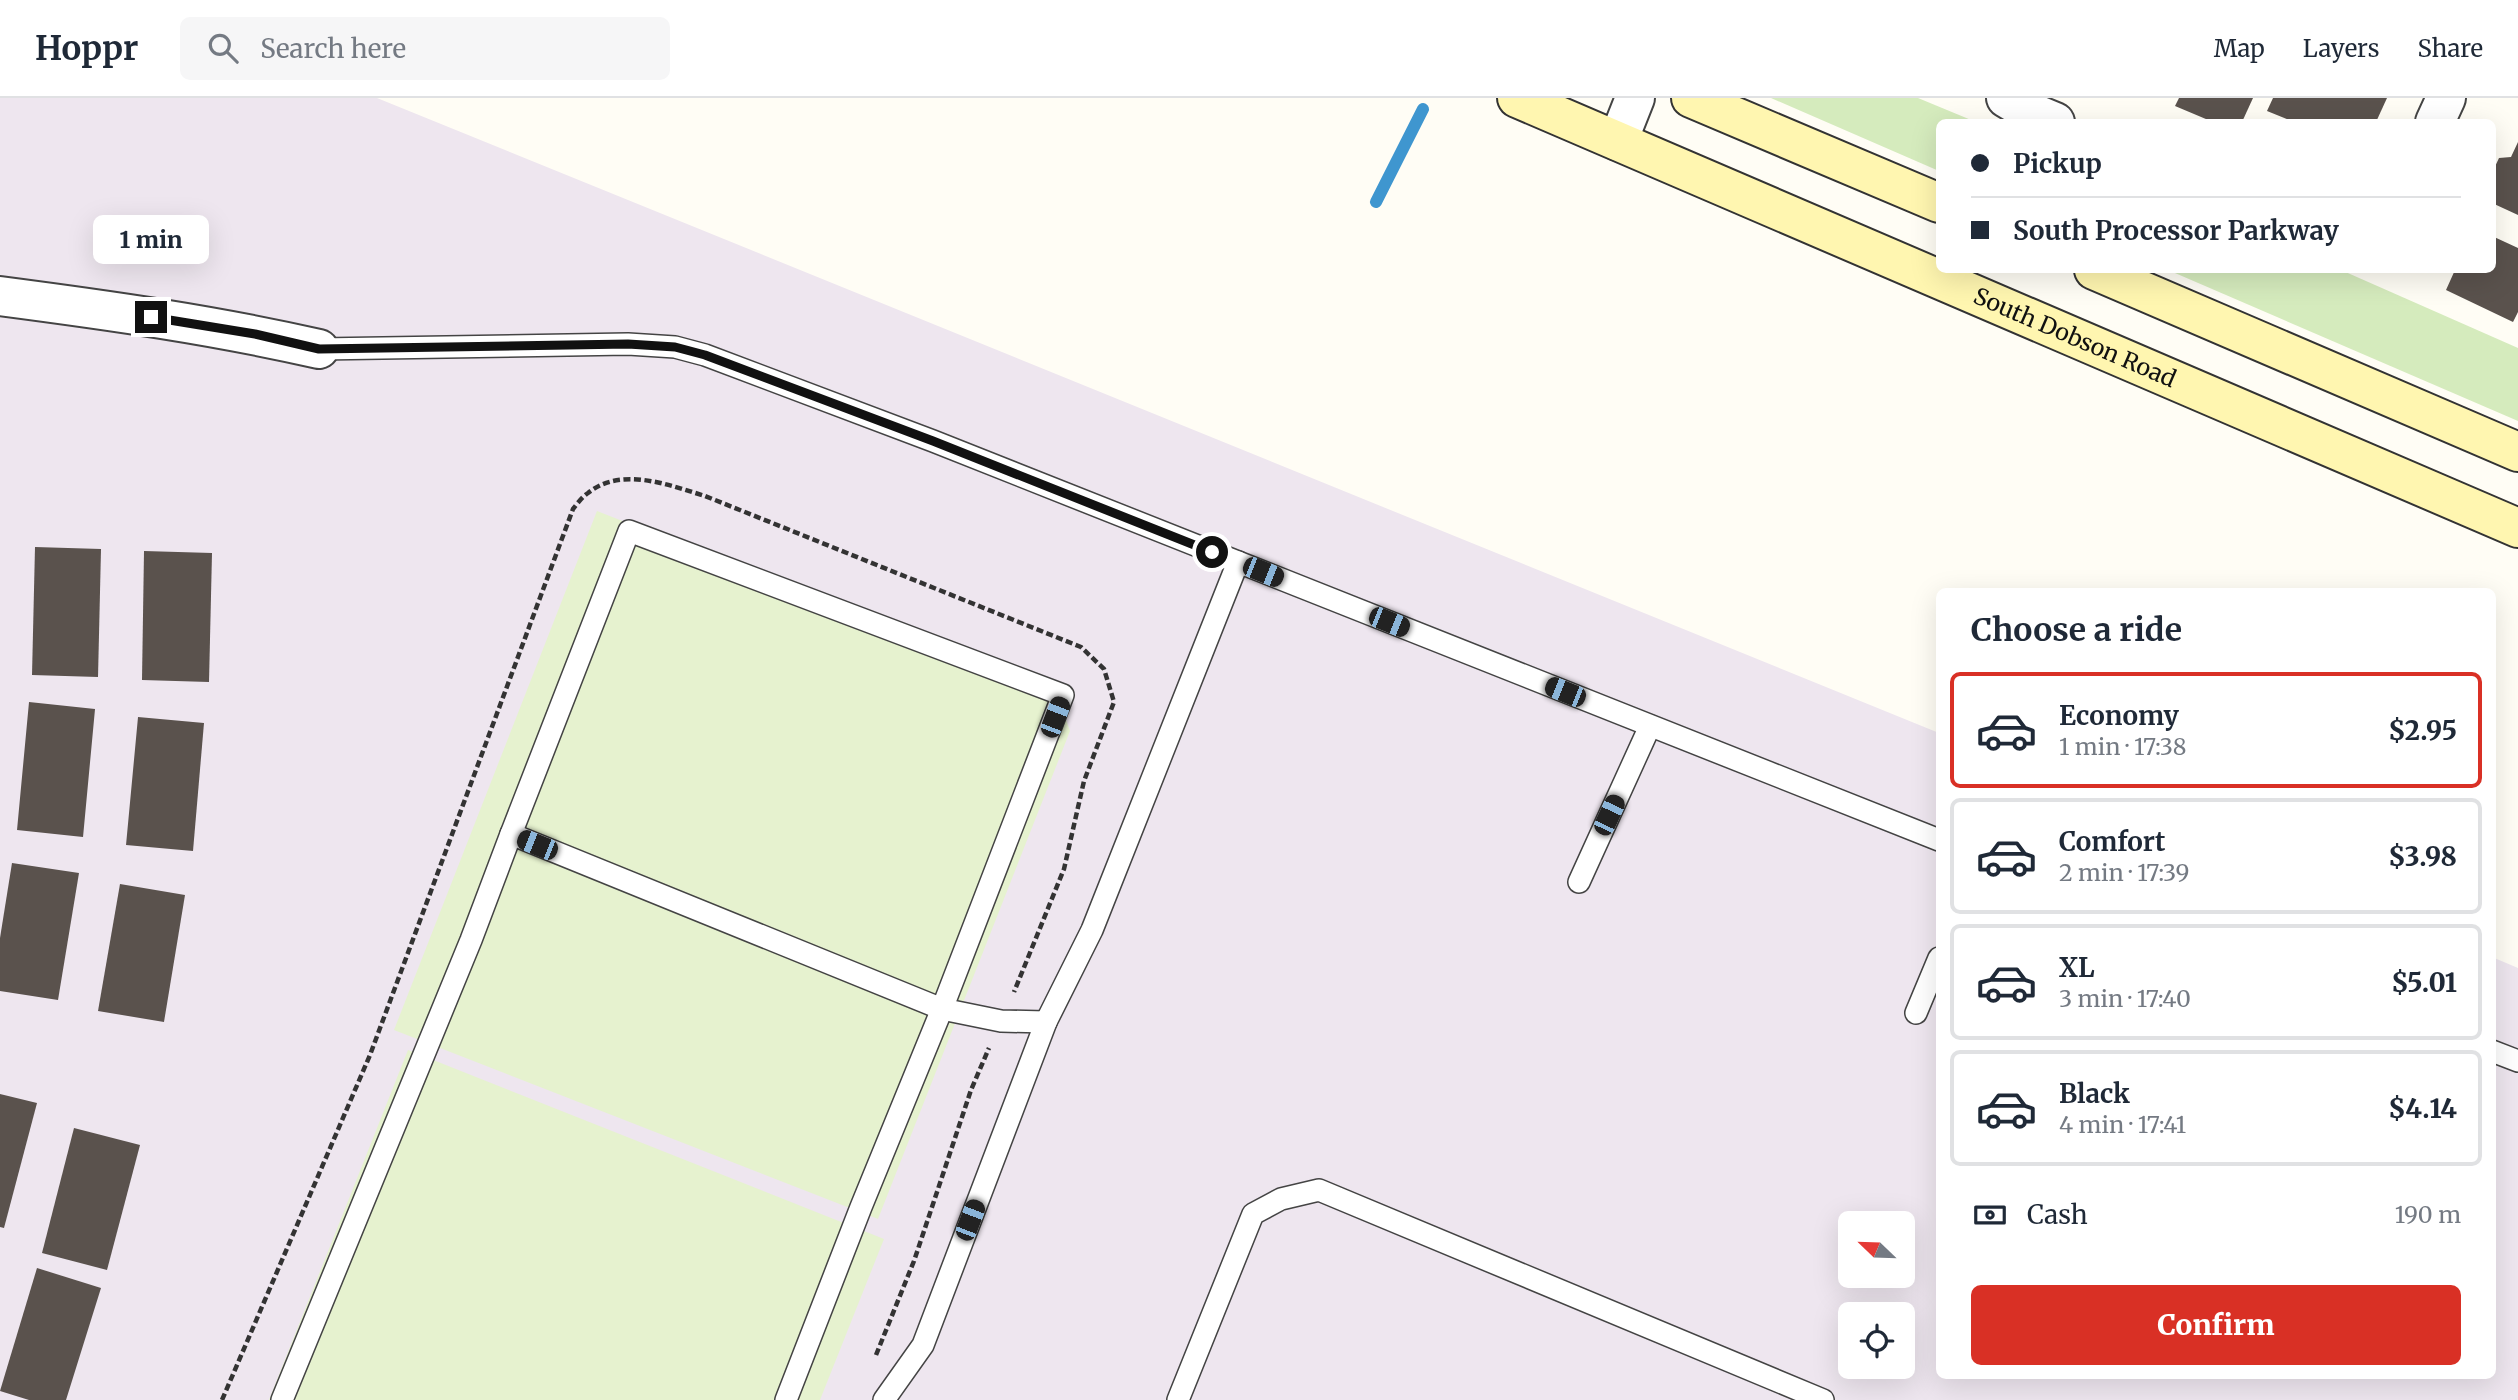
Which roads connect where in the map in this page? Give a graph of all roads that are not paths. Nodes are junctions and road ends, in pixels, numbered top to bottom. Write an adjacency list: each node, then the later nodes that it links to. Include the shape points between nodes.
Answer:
1 (1517, 98): 8 (street, South Dobson Road)
2 (1635, 98): 8 (street)
3 (1691, 98): 9 (street)
4 (2006, 98): 6 (street)
5 (2446, 98): 7 (street)
6 (2047, 119)
7 (2436, 119)
8 (1618, 141): 14 (street, South Dobson Road)
9 (1936, 202)
10 (2101, 273): 13 (street)
11 (0, 296): 12 (street, via 255,334)
12 (319, 349): 15 (lane, via 675,347 920,436)
13 (2518, 452)
14 (2518, 528)
15 (1238, 562): 16 (lane); 23 (lane, via 1092,930)
16 (1650, 726): 18 (lane); 19 (lane)
17 (511, 834): 21 (lane); 21 (lane, via 629,531 1063,695); 26 (lane)
18 (1936, 839)
19 (1579, 882)
20 (1936, 964): 22 (lane)
21 (942, 1009): 23 (lane, via 1001,1021); 27 (lane)
22 (1916, 1013)
23 (1046, 1022): 28 (lane, via 923,1345)
24 (2496, 1053): 25 (lane)
25 (2518, 1061)
26 (282, 1400)
27 (786, 1400)
28 (884, 1400)
29 (1178, 1400): 30 (lane, via 1253,1214 1281,1199 1319,1189)
30 (1823, 1400)

